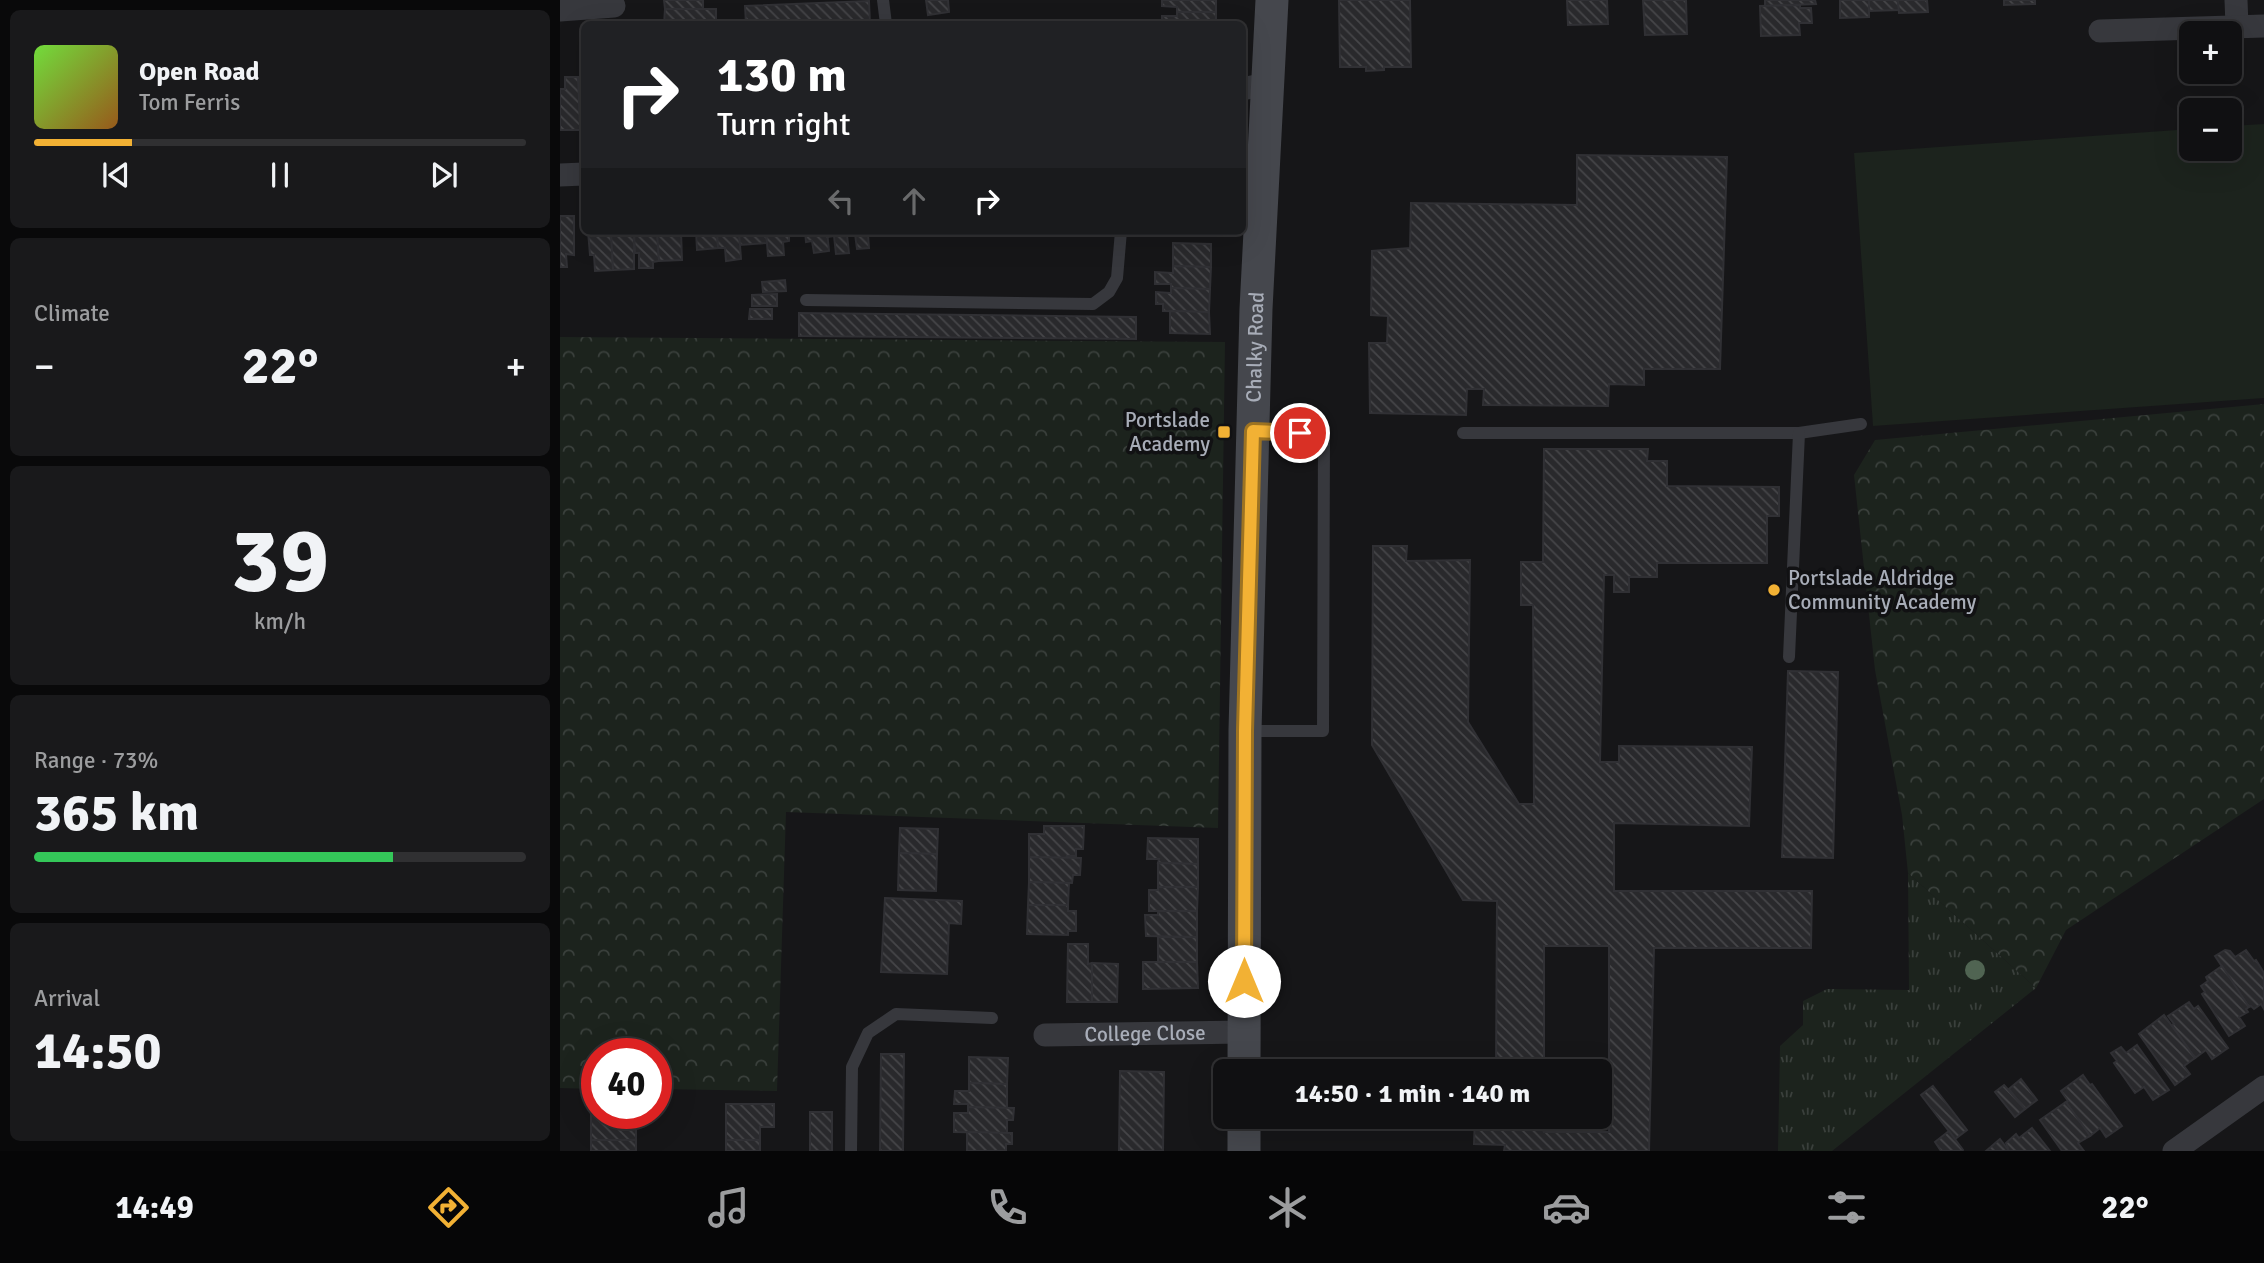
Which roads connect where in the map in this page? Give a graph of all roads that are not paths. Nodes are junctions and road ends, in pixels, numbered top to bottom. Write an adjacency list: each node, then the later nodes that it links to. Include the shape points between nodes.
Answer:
1 (883, 0): 6 (lane)
2 (1272, 0): 12 (street, Chalky Road)
3 (2236, 0): 7 (street)
4 (614, 6): 5 (street)
5 (560, 10)
6 (886, 21)
7 (2237, 21)
8 (2242, 26): 9 (street)
9 (2264, 26)
10 (2179, 28): 11 (street)
11 (2100, 31)
12 (1254, 87): 18 (street, Chalky Road)
13 (581, 174): 14 (street)
14 (560, 175)
15 (1121, 235): 16 (lane, via 1117,278 1109,292 1093,304)
16 (806, 300)
17 (1861, 424): 20 (lane)
18 (1253, 431): 22 (street, Chalky Road); 22 (lane, via 1324,435 1323,731)
19 (1463, 433): 20 (lane)
20 (1799, 433): 21 (lane)
21 (1789, 657)
22 (1245, 731): 24 (street, Chalky Road)
23 (992, 1018): 29 (lane, via 896,1014 868,1033 852,1067)
24 (1244, 1032): 25 (street, College Close); 26 (street, Chalky Road)
25 (1045, 1035)
26 (1244, 1059)
27 (2264, 1087): 31 (street)
28 (1244, 1129): 30 (street)
29 (851, 1151)
30 (1244, 1151)
31 (2174, 1151)

